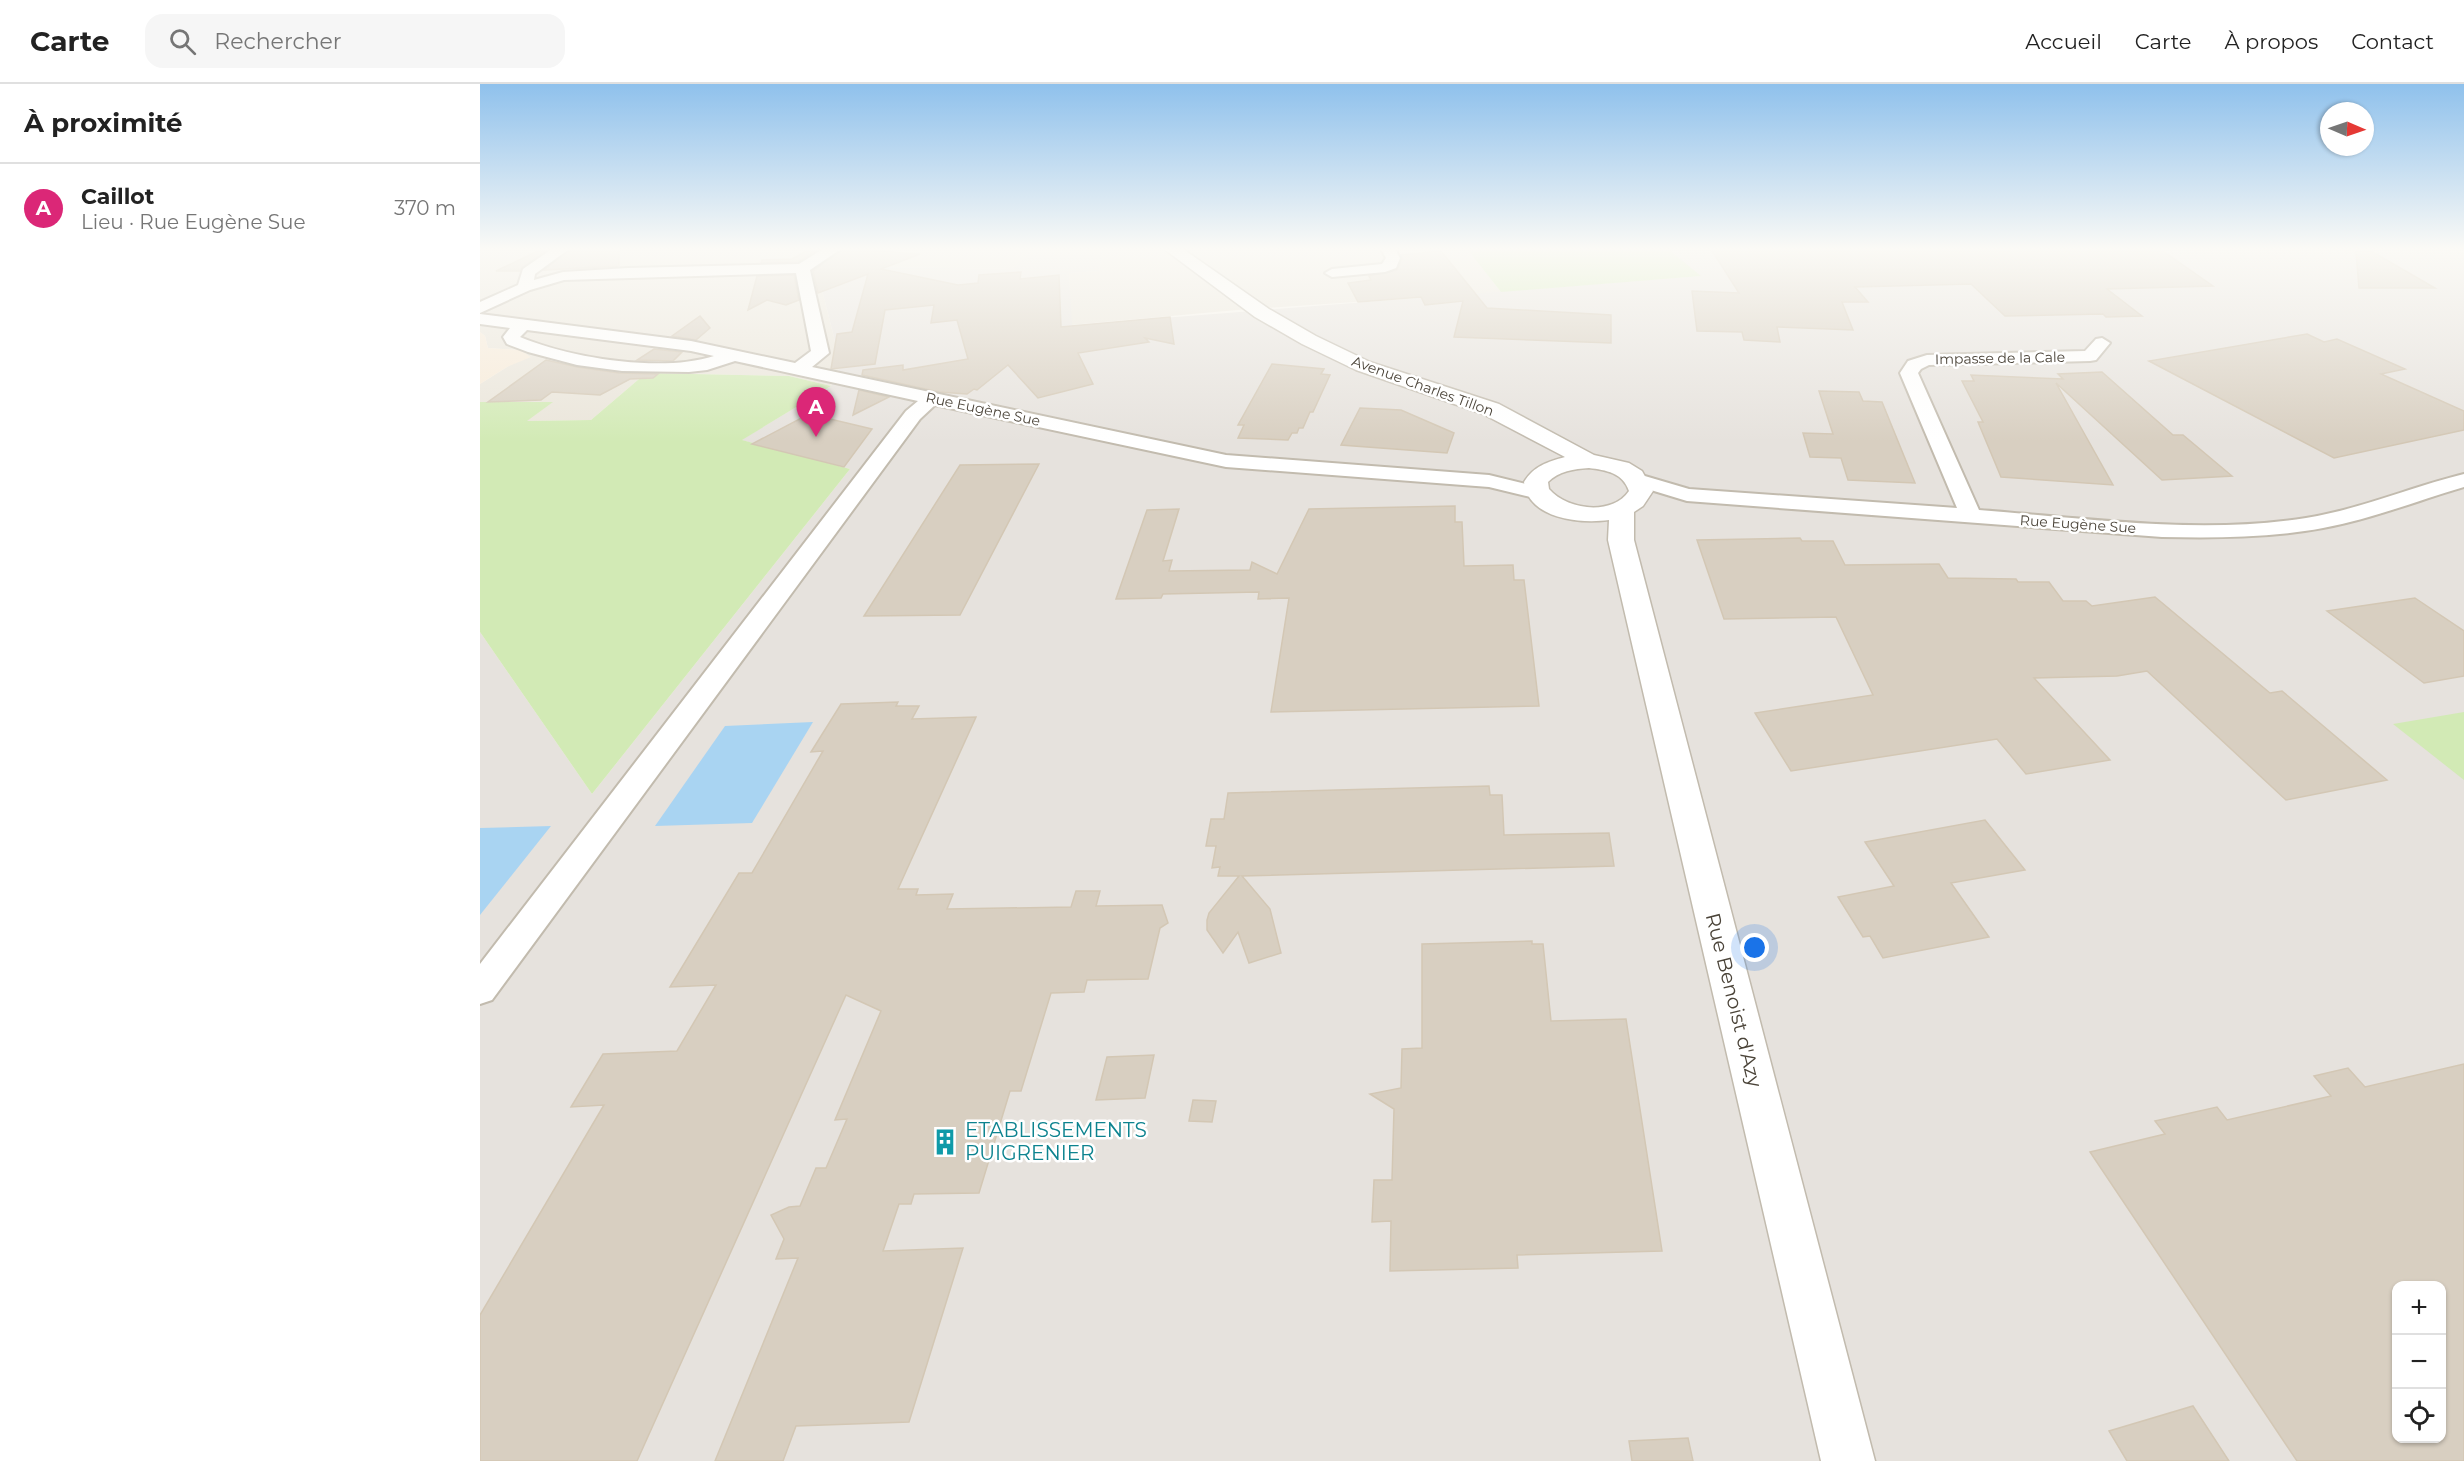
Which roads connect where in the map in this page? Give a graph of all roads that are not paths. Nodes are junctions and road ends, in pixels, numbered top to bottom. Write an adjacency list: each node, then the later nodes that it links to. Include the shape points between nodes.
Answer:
1 (812, 313): 7 (street, via 820,353)
2 (1262, 313): 9 (street, Avenue Charles Tillon, via 1363,366 1491,409)
3 (480, 319): 4 (street, Rue Eugène Sue)
4 (523, 324): 6 (street, Rue Eugène Sue); 6 (street, via 511,336 513,340 539,353 607,365 701,366)
5 (2102, 343): 14 (street, Impasse de la Cale, via 2090,356 1927,360 1914,365 1909,373)
6 (734, 355): 7 (street, Rue Eugène Sue)
7 (798, 369): 8 (street, Rue Eugène Sue)
8 (932, 398): 11 (street, Rue Eugène Sue, via 1226,461 1489,481); 15 (street, via 913,416)
9 (1523, 426): 10 (street, Avenue Charles Tillon); 11 (street, Avenue Charles Tillon, via 1544,447)
10 (1589, 461): 11 (street); 13 (street, via 1626,470)
11 (1546, 477): 13 (street, via 1556,507 1585,513)
12 (2464, 480): 14 (street, Rue Eugène Sue, via 2344,516 2263,529 2162,530)
13 (1629, 508): 14 (street, Rue Eugène Sue, via 1687,495); 16 (street, Rue Benoist d'Azy)
14 (1971, 516)
15 (480, 990)
16 (1848, 1461)

